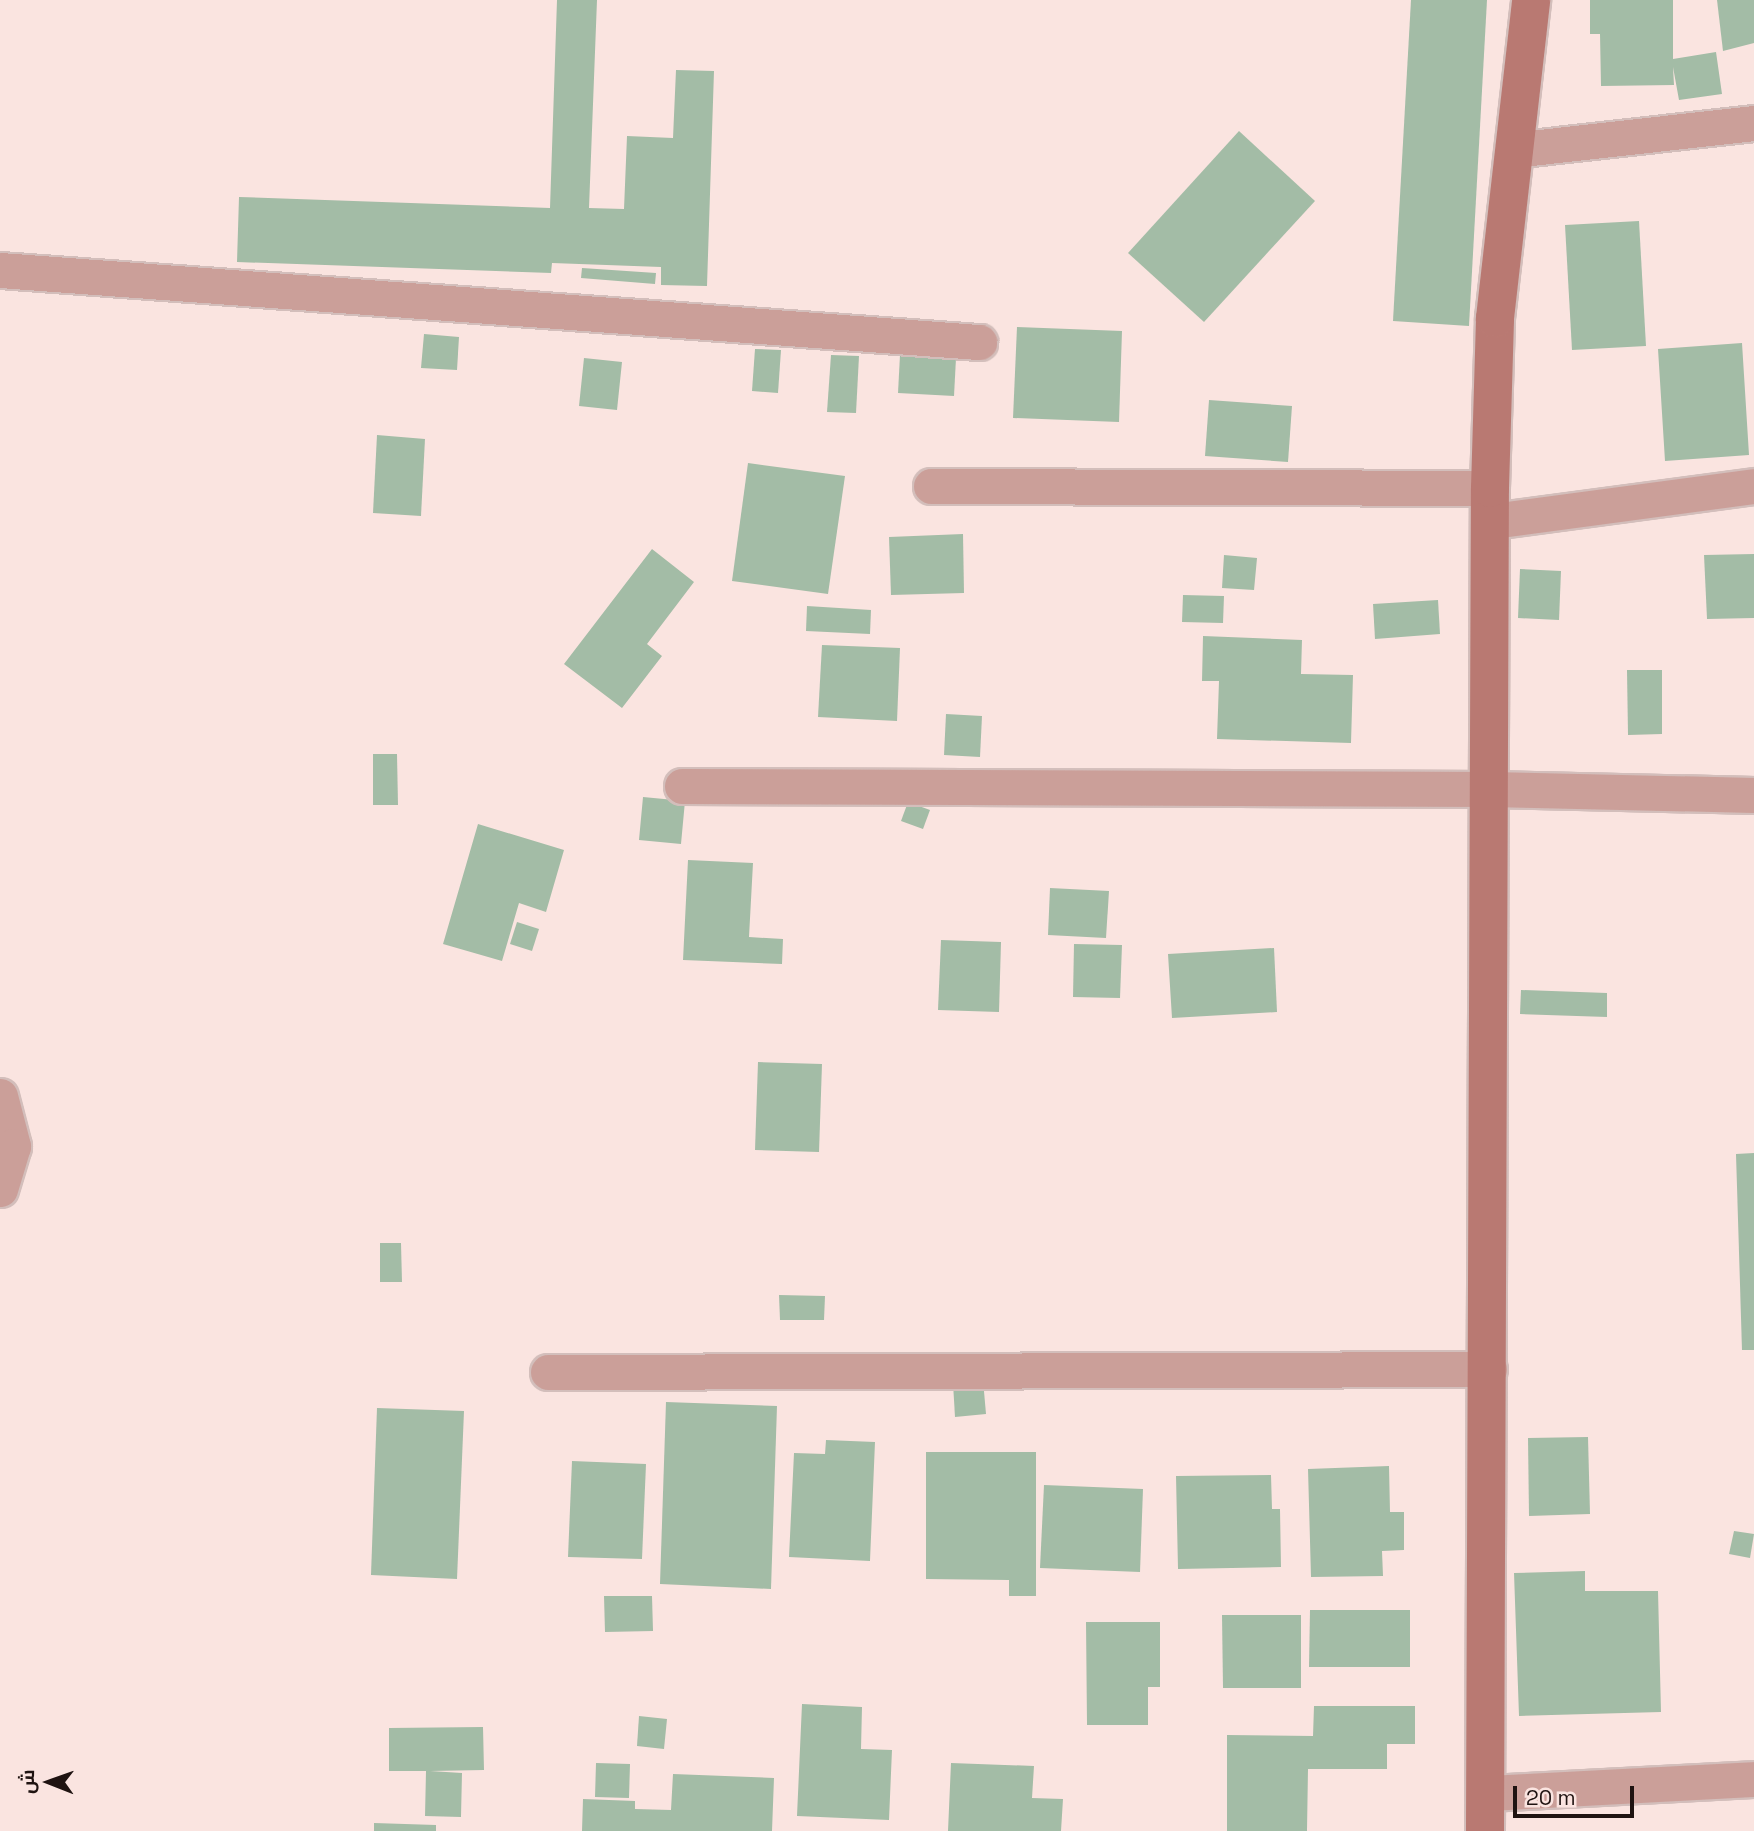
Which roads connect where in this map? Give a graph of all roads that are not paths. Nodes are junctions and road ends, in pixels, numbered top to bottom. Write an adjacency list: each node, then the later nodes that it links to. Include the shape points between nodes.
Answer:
1 (1531, 0): 3 (main road)
2 (1754, 123): 3 (street)
3 (1513, 150): 8 (main road, via 1495,318)
4 (0, 270): 5 (street)
5 (979, 342)
6 (931, 486): 8 (street)
7 (1754, 486): 8 (street)
8 (1491, 504): 10 (main road)
9 (682, 786): 10 (street)
10 (1491, 789): 11 (street); 14 (main road)
11 (1754, 795)
12 (0, 1096): 13 (street, via 13,1146)
13 (0, 1189)
14 (1489, 1369): 15 (street); 17 (main road)
15 (548, 1372)
16 (1754, 1779): 17 (street)
17 (1487, 1793): 18 (main road)
18 (1485, 1831)

